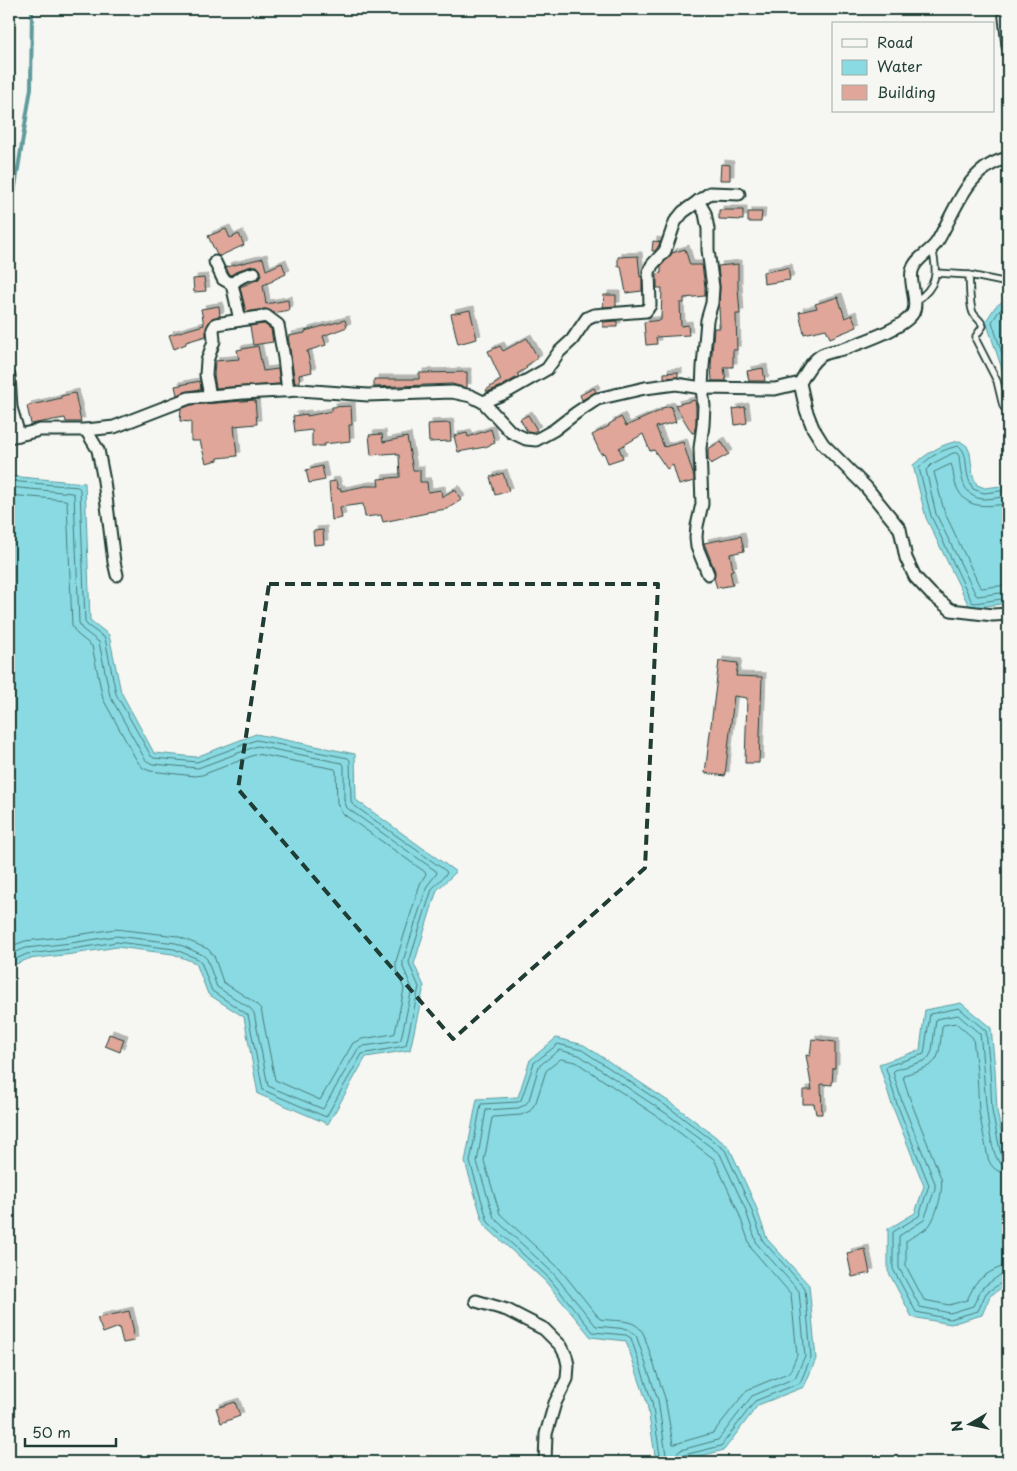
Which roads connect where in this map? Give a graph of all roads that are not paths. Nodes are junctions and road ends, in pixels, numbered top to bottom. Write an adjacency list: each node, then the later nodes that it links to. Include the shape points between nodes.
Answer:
1 (1004, 9): 2 (street)
2 (1008, 46)
3 (1008, 158): 6 (street, via 986,167 970,182)
4 (739, 194): 5 (street, via 710,193)
5 (698, 201): 17 (street, via 708,229 713,287); 20 (street, via 675,222 665,251 652,265 648,309 587,318 547,369)
6 (932, 248): 9 (lane); 13 (street, via 912,271)
7 (215, 262): 12 (street, via 223,279)
8 (254, 273): 12 (street)
9 (936, 273): 10 (lane); 13 (lane, via 926,292)
10 (969, 275): 11 (lane); 21 (lane, via 972,310 983,326 976,340 997,381)
11 (1008, 283)
12 (232, 284): 14 (street)
13 (915, 302): 16 (street, via 913,312 905,321 888,331 821,355)
14 (240, 320): 18 (street, via 266,316 278,325); 19 (street, via 216,324 213,329 214,341 206,375)
15 (9, 376): 23 (street)
16 (800, 383): 17 (street, via 775,388); 26 (street, via 813,428 823,444 866,487 900,529 906,558 915,577 951,610)
17 (702, 388): 20 (street, via 676,384 597,400 536,440 511,432); 25 (street, via 702,504 696,537)
18 (288, 391): 19 (street); 20 (street, via 368,395 452,392)
19 (210, 396): 22 (street, via 189,398 114,427)
20 (483, 402)
21 (1008, 413)
22 (86, 430): 23 (street, via 40,430); 24 (street, via 98,450)
23 (14, 436)
24 (117, 574)
25 (708, 574)
26 (1008, 614)
27 (476, 1301): 28 (street, via 507,1310 544,1329 566,1356 567,1379 555,1403 546,1434)
28 (546, 1462)

